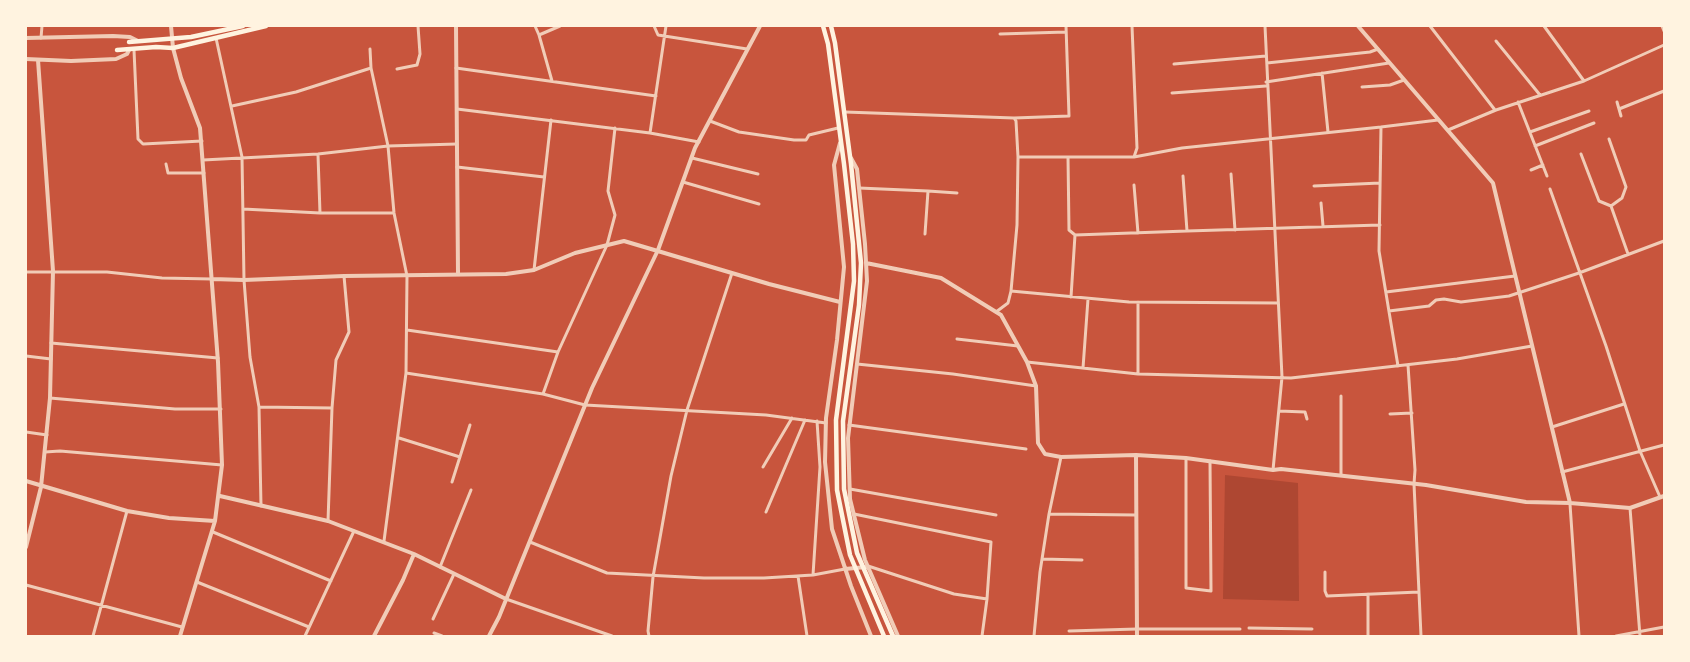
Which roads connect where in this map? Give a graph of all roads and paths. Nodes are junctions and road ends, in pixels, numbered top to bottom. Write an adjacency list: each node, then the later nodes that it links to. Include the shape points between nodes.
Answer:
1 (42, 26): 30 (street)
2 (171, 26): 27 (street)
3 (236, 26): 4 (main road); 27 (main road, via 191,37)
4 (243, 26)
5 (266, 26): 28 (main road)
6 (418, 26): 49 (street, via 417,65)
7 (456, 26): 48 (street)
8 (535, 26): 25 (street)
9 (560, 26): 25 (street)
10 (654, 26): 26 (street, via 658,35)
11 (666, 26): 26 (street)
12 (760, 26): 37 (street)
13 (823, 26): 76 (main road)
14 (831, 26): 67 (main road)
15 (1066, 26): 23 (street)
16 (1132, 26): 94 (street, via 1137,148)
17 (1265, 26): 41 (street)
18 (1358, 26): 38 (street)
19 (1430, 26): 65 (street)
20 (1544, 26): 53 (street)
21 (1662, 26): 22 (street)
22 (1665, 31)
23 (1066, 32): 24 (street); 69 (street, via 1069,116)
24 (1000, 34)
25 (539, 35): 52 (street)
26 (665, 36): 37 (street); 58 (street)
27 (173, 37): 31 (main road); 35 (street)
28 (216, 37): 35 (main road); 62 (street)
29 (26, 38): 30 (street)
30 (41, 38): 31 (street, via 113,36)
31 (138, 41): 33 (main road)
32 (1496, 41): 59 (street)
33 (129, 42)
34 (1665, 45): 53 (street)
35 (173, 48): 40 (main road); 83 (street)
36 (370, 49): 47 (street)
37 (747, 49): 72 (street)
38 (1378, 49): 44 (street); 45 (street)
39 (117, 50): 40 (main road)
40 (131, 50): 43 (street, via 116,59); 83 (street, via 138,139 143,144)
41 (1266, 56): 44 (street); 46 (street)
42 (26, 59): 43 (street)
43 (38, 60): 136 (street)
44 (1266, 63): 54 (street)
45 (1391, 63): 50 (street); 51 (street)
46 (1174, 64)
47 (371, 68): 62 (street, via 296,92); 87 (street)
48 (456, 68): 52 (street); 63 (street)
49 (397, 69)
50 (1322, 73): 54 (street); 78 (street)
51 (1404, 80): 55 (street); 71 (street)
52 (552, 81): 58 (street)
53 (1584, 81): 59 (street)
54 (1266, 84): 57 (street); 82 (street)
55 (1362, 87)
56 (1665, 91): 64 (street)
57 (1173, 93)
58 (656, 96): 80 (street)
59 (1541, 96): 60 (street)
60 (1518, 102): 65 (street); 79 (street)
61 (1617, 102): 64 (street)
62 (232, 106): 92 (street)
63 (457, 109): 70 (street); 85 (street)
64 (1619, 109): 68 (street)
65 (1496, 110): 77 (street)
66 (1588, 111): 79 (street)
67 (843, 112): 69 (street); 90 (main road)
68 (1621, 116)
69 (1014, 118): 96 (street)
70 (551, 120): 75 (street); 107 (street)
71 (1438, 120): 74 (street); 77 (street)
72 (710, 121): 76 (street, via 740,132 794,140 806,140 809,135); 84 (street)
73 (1594, 123): 88 (street)
74 (1381, 127): 78 (street); 109 (street)
75 (615, 128): 80 (street); 131 (street, via 608,191 615,215)
76 (838, 128): 86 (main road)
77 (1446, 131): 143 (street, via 1493,183)
78 (1328, 132): 82 (street)
79 (1530, 132): 88 (street)
80 (650, 133): 84 (street)
81 (1609, 139): 118 (street, via 1626,187 1622,198)
82 (1271, 140): 94 (street, via 1182,148); 124 (street)
83 (202, 141): 97 (street)
84 (699, 142): 95 (street)
85 (457, 144): 87 (street); 100 (street)
86 (840, 144): 151 (street, via 834,165 843,267); 277 (main road, via 854,281 836,420 837,490 850,555)
87 (388, 146): 89 (street); 121 (street)
88 (1535, 146): 99 (street)
89 (318, 154): 92 (street); 120 (street)
90 (850, 154): 112 (street); 278 (main road, via 861,282 843,422 844,489 857,553)
91 (1581, 154): 118 (street, via 1599,201)
92 (242, 157): 97 (street); 119 (street)
93 (1068, 157): 94 (street); 96 (street); 129 (street, via 1069,230)
94 (1134, 157)
95 (692, 158): 103 (street); 108 (street)
96 (1018, 158): 146 (street)
97 (203, 160): 102 (street)
98 (166, 164): 102 (street, via 168,173)
99 (1543, 165): 101 (street); 106 (street)
100 (457, 167): 107 (street); 138 (street)
101 (1531, 170)
102 (204, 173): 144 (street)
103 (758, 174)
104 (1231, 174): 125 (street)
105 (1183, 176): 126 (street)
106 (1547, 176)
107 (544, 177): 135 (street)
108 (683, 182): 117 (street); 132 (street)
109 (1380, 183): 111 (street); 122 (street)
110 (1134, 185): 127 (street)
111 (1314, 186)
112 (859, 188): 114 (street); 134 (street)
113 (1550, 189): 140 (street)
114 (928, 191): 115 (street); 128 (street)
115 (957, 193)
116 (1321, 202): 123 (street)
117 (759, 204)
118 (1611, 206): 133 (street)
119 (243, 209): 120 (street); 145 (street)
120 (320, 213): 121 (street)
121 (394, 213): 142 (street)
122 (1380, 225): 123 (street); 147 (street, via 1379,251)
123 (1323, 226): 124 (street)
124 (1274, 228): 125 (street); 153 (street)
125 (1235, 230): 126 (street)
126 (1187, 231): 127 (street)
127 (1138, 233): 129 (street)
128 (925, 234)
129 (1075, 235): 149 (street)
130 (1665, 241): 133 (street)
131 (607, 245): 132 (street, via 624,241); 135 (street); 161 (street)
132 (658, 250): 139 (street); 178 (street)
133 (1628, 254): 140 (street)
134 (866, 263): 155 (street, via 941,278); 166 (street)
135 (534, 270): 138 (street)
136 (53, 271): 137 (street); 144 (street); 158 (street)
137 (26, 272)
138 (458, 273): 142 (street)
139 (732, 273): 151 (street); 182 (street)
140 (1579, 273): 148 (street); 177 (street)
141 (344, 276): 142 (street); 145 (street); 180 (street, via 349,332 336,360)
142 (407, 276): 156 (street)
143 (1515, 276): 147 (street); 148 (street)
144 (213, 279): 145 (street); 163 (street)
145 (244, 280): 179 (street, via 250,357)
146 (1011, 291): 149 (street); 155 (street, via 1008,303)
147 (1386, 292): 154 (street)
148 (1519, 292): 154 (street, via 1461,302 1436,300 1429,306); 160 (street)
149 (1071, 297): 150 (street)
150 (1088, 299): 152 (street); 169 (street)
151 (840, 302): 190 (street)
152 (1138, 302): 153 (street); 171 (street)
153 (1278, 303): 172 (street)
154 (1389, 311): 168 (street)
155 (996, 312): 159 (street)
156 (407, 330): 161 (street); 170 (street)
157 (957, 339): 159 (street)
158 (51, 344): 163 (street); 164 (street)
159 (1018, 345): 165 (street)
160 (1532, 346): 167 (street); 193 (street)
161 (558, 352): 174 (street)
162 (26, 356): 164 (street)
163 (218, 357): 181 (street)
164 (51, 359): 176 (street)
165 (1027, 362): 169 (street); 173 (street)
166 (857, 364): 173 (street); 192 (street)
167 (1408, 365): 168 (street); 184 (street)
168 (1398, 366): 172 (street)
169 (1083, 368): 171 (street)
170 (406, 373): 174 (street); 196 (street)
171 (1138, 374): 172 (street)
172 (1282, 378): 183 (street)
173 (1036, 386): 203 (street, via 1038,443 1046,454)
174 (543, 394): 178 (street)
175 (1341, 396): 210 (street)
176 (50, 398): 181 (street); 195 (street)
177 (1625, 404): 193 (street); 199 (street)
178 (585, 405): 182 (street); 233 (street)
179 (259, 407): 180 (street); 220 (street)
180 (332, 408): 229 (street)
181 (220, 409): 206 (street)
182 (687, 410): 186 (street); 245 (street)
183 (1279, 411): 187 (street, via 1305,412); 208 (street)
184 (1412, 413): 185 (street); 213 (street)
185 (1390, 414)
186 (792, 418): 188 (street); 207 (street)
187 (1307, 419)
188 (805, 420): 189 (street); 223 (street)
189 (817, 421): 190 (street); 243 (street, via 820,467)
190 (826, 423): 192 (street); 240 (street, via 825,462 832,529)
191 (470, 425): 202 (street)
192 (849, 425): 198 (street); 215 (street)
193 (1552, 427): 209 (street)
194 (26, 432): 195 (street)
195 (46, 435): 200 (street)
196 (398, 438): 202 (street); 232 (street)
197 (1665, 445): 199 (street)
198 (1026, 449)
199 (1640, 451): 209 (street); 218 (street)
200 (45, 452): 206 (street); 214 (street)
201 (1136, 455): 203 (street); 204 (street); 227 (street)
202 (460, 457): 212 (street)
203 (1061, 457): 225 (street)
204 (1186, 458): 205 (street); 205 (street, via 1186,588 1211,591)
205 (1210, 461): 208 (street)
206 (222, 465): 217 (street)
207 (762, 467)
208 (1273, 470): 210 (street)
209 (1562, 472): 219 (street)
210 (1341, 477): 213 (street)
211 (26, 481): 214 (street)
212 (452, 482)
213 (1414, 484): 219 (street, via 1526,502); 249 (street)
214 (41, 487): 222 (street); 234 (street)
215 (849, 489): 224 (street); 226 (street)
216 (471, 490): 239 (street)
217 (220, 496): 220 (street); 228 (street)
218 (1662, 497): 221 (street)
219 (1570, 503): 221 (street); 286 (street)
220 (261, 506): 229 (street)
221 (1630, 508): 265 (street)
222 (127, 511): 228 (street, via 169,519); 253 (street)
223 (766, 512)
224 (854, 514): 238 (street); 252 (street, via 991,542)
225 (1049, 514): 227 (street); 236 (street)
226 (996, 515)
227 (1136, 515): 258 (street)
228 (215, 521): 231 (street)
229 (328, 521): 230 (street)
230 (354, 531): 232 (street); 246 (street)
231 (213, 532): 246 (street); 247 (street)
232 (384, 542): 235 (street)
233 (530, 542): 245 (street, via 607,573); 251 (street)
234 (26, 547)
235 (414, 554): 239 (street); 270 (street)
236 (1042, 559): 237 (street); 281 (street)
237 (1082, 560)
238 (868, 566): 240 (street); 252 (street, via 954,594); 279 (street)
239 (440, 567): 242 (street)
240 (845, 569): 243 (street); 276 (street)
241 (1325, 572): 250 (street, via 1327,596)
242 (454, 574): 251 (street); 254 (street)
243 (813, 574): 244 (street)
244 (798, 576): 245 (street); 275 (street)
245 (653, 577): 274 (street)
246 (331, 581): 256 (street)
247 (197, 582): 255 (street); 256 (street)
248 (26, 585): 253 (street)
249 (1419, 592): 250 (street); 285 (street)
250 (1368, 594): 284 (street)
251 (506, 599): 266 (street); 272 (street)
252 (987, 599): 280 (street)
253 (103, 605): 255 (street); 267 (street)
254 (434, 619)
255 (182, 627): 268 (street)
256 (309, 627): 269 (street)
257 (1665, 627): 265 (street)
258 (1137, 628): 259 (street); 263 (street); 282 (street)
259 (1240, 628)
260 (1249, 628): 261 (street)
261 (1275, 629): 262 (street); 283 (street)
262 (1312, 629)
263 (1069, 631)
264 (434, 633): 271 (street)
265 (1640, 634): 287 (street)
266 (599, 635): 273 (street)
267 (93, 636)
268 (180, 636)
269 (305, 636)
270 (374, 636)
271 (442, 636)
272 (489, 636)
273 (612, 636)
274 (649, 636)
275 (807, 636)
276 (871, 636)
277 (884, 636)
278 (893, 636)
279 (898, 636)
280 (982, 636)
281 (1034, 636)
282 (1137, 636)
283 (1275, 636)
284 (1368, 636)
285 (1421, 636)
286 (1579, 636)
287 (1616, 636)

